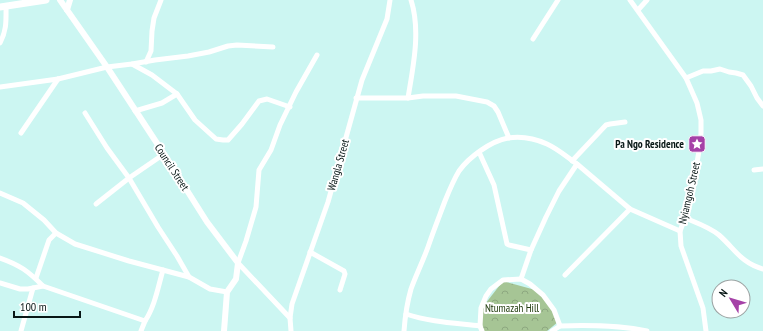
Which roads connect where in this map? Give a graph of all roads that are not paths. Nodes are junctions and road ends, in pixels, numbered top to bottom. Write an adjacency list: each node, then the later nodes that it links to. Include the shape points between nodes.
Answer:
1 (46, 0): 10 (main road)
2 (60, 0): 12 (street, Council Street)
3 (70, 0): 12 (street)
4 (161, 0): 17 (street, via 154,18)
5 (390, 0): 27 (street, Wangla Street, via 387,19)
6 (410, 0): 28 (street, via 416,33)
7 (558, 0): 14 (street)
8 (630, 0): 13 (street, Nyiamgoh Street)
9 (647, 0): 13 (street)
10 (17, 2): 11 (main road)
11 (3, 6): 15 (street, via 6,25)
12 (67, 10): 22 (street, Council Street)
13 (638, 10): 23 (street, Nyiamgoh Street)
14 (533, 39)
15 (0, 43)
16 (273, 47): 19 (street, via 237,45 188,56)
17 (151, 51): 19 (street); 20 (street)
18 (317, 55): 30 (street)
19 (155, 60): 20 (street)
20 (146, 62): 21 (street)
21 (132, 64): 22 (street); 26 (street)
22 (107, 67): 24 (street); 31 (street, Council Street)
23 (686, 78): 29 (street, via 703,71 720,69 743,75); 45 (street, Nyiamgoh Street, via 697,102 701,133)
24 (58, 79): 25 (street); 34 (street)
25 (0, 87)
26 (177, 94): 30 (street, via 195,120 216,139 223,140 228,140 259,101 267,99); 31 (street, via 162,103)
27 (356, 98): 28 (street); 49 (street, Wangla Street, via 328,202)
28 (408, 98): 35 (street, via 456,96 487,102 498,112)
29 (763, 106)
30 (290, 107): 51 (street, via 259,170 256,207)
31 (135, 111): 37 (street, Council Street)
32 (85, 113): 41 (street)
33 (625, 122): 38 (street, via 606,125)
34 (22, 133)
35 (509, 138): 36 (street); 38 (street, via 539,141)
36 (479, 152): 48 (street, via 494,185 507,244); 63 (street, via 466,163 453,181 412,288)
37 (164, 154): 41 (street); 51 (street, Council Street, via 207,222)
38 (575, 163): 44 (street); 48 (street)
39 (763, 169): 40 (street)
40 (754, 170)
41 (129, 178): 43 (street); 55 (street)
42 (0, 193): 47 (street, via 23,202)
43 (96, 204)
44 (630, 209): 46 (street); 54 (street)
45 (685, 218): 46 (street, Nyiamgoh Street); 52 (street, via 709,228 746,261)
46 (680, 231): 75 (street, Nyiamgoh Street, via 681,246 703,308)
47 (56, 233): 53 (street, via 75,244); 56 (street, via 49,240)
48 (531, 250): 57 (street)
49 (310, 252): 61 (street, via 344,271); 64 (street, Wangla Street, via 292,304)
50 (0, 258): 56 (street, via 17,264)
51 (238, 264): 62 (street, via 236,279); 64 (street)
52 (763, 269)
53 (163, 270): 55 (street); 65 (street, via 154,304)
54 (565, 275)
55 (189, 277): 62 (street, via 210,289)
56 (36, 278): 59 (street)
57 (521, 279): 66 (street, via 543,295 554,310); 67 (street, via 503,280 491,289 481,308)
58 (0, 283): 60 (street, via 20,289)
59 (43, 286): 60 (street); 65 (street)
60 (33, 288): 68 (street)
61 (340, 290)
62 (227, 292): 70 (street)
63 (406, 314): 67 (street, via 435,322); 72 (street)
64 (290, 318): 71 (street, Wangla Street)
65 (145, 321): 69 (street)
66 (560, 326): 73 (street); 74 (street, via 588,325)
67 (481, 329)
68 (21, 331)
69 (141, 331)
70 (224, 331)
71 (291, 331)
72 (404, 331)
73 (552, 331)
74 (647, 331)
75 (706, 331)

